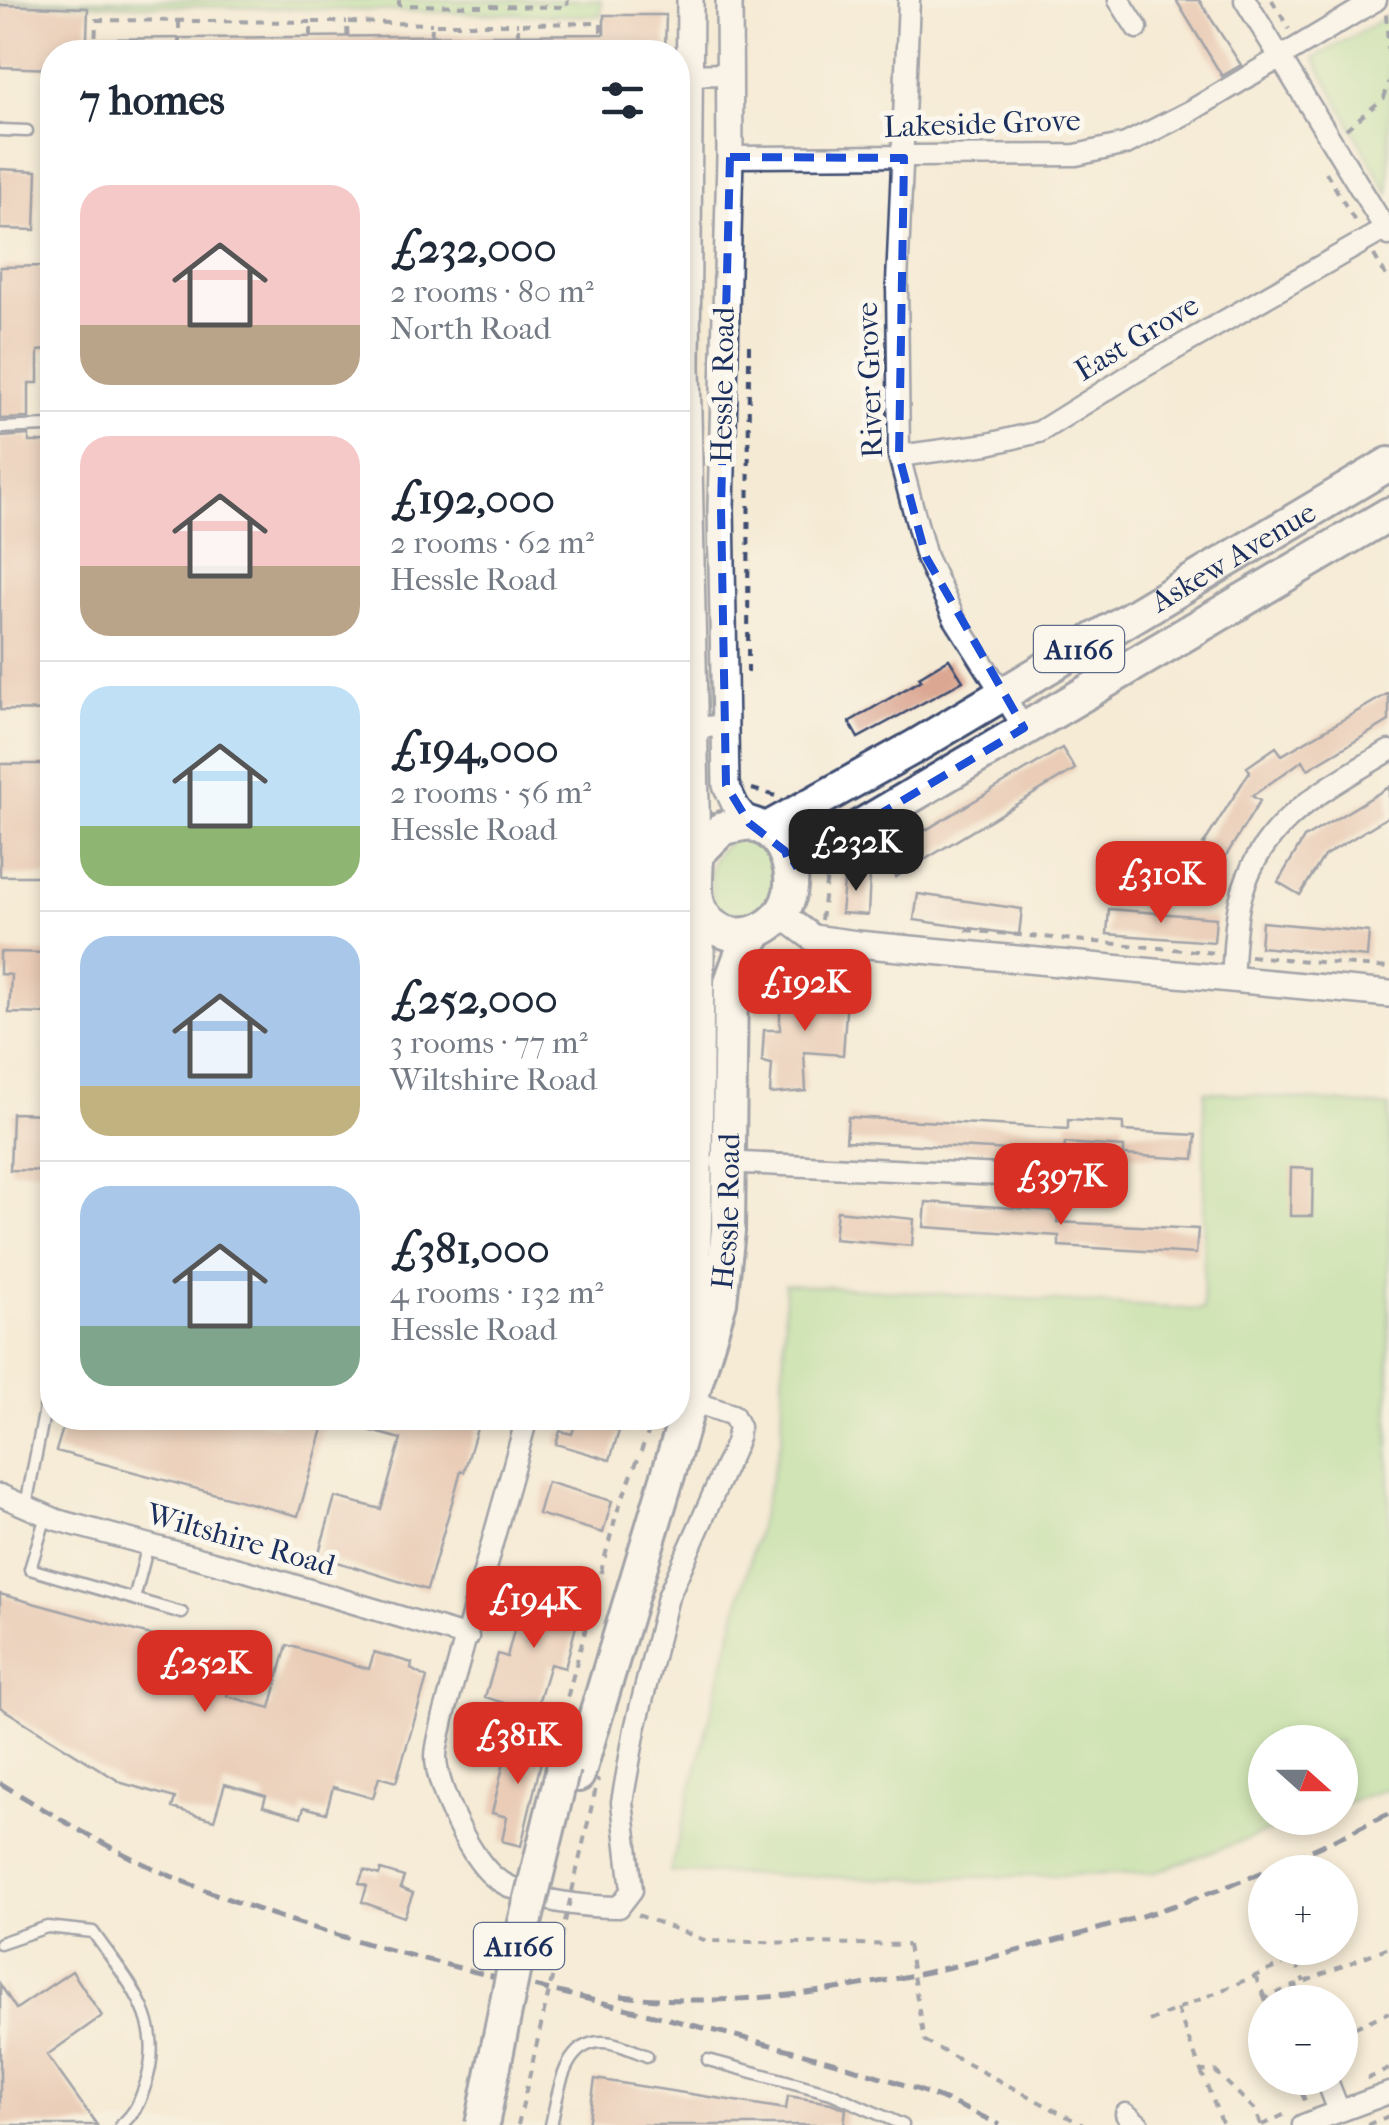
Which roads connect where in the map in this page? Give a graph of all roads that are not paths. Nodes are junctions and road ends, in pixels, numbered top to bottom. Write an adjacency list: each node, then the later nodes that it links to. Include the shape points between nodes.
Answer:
1 (690, 0): 8 (street, Hessle Road)
2 (729, 0): 10 (street, Hessle Road)
3 (908, 0): 15 (street, River Grove)
4 (1245, 0): 9 (street)
5 (1121, 1): 7 (street)
6 (1381, 4): 9 (street, Lakeside Grove)
7 (1137, 28)
8 (687, 40)
9 (1279, 57): 15 (street, Lakeside Grove, via 1126,144 1076,156); 16 (street)
10 (730, 74): 11 (street); 14 (street, Hessle Road)
11 (690, 75)
12 (0, 130): 13 (lane)
13 (27, 130)
14 (730, 157): 15 (street, Lakeside Grove); 17 (street, Hessle Road)
15 (904, 158): 21 (street, River Grove)
16 (1388, 230): 21 (street, East Grove, via 1038,432)
17 (723, 365): 18 (street); 23 (street, Hessle Road)
18 (690, 366)
19 (40, 426): 20 (lane)
20 (0, 428)
21 (899, 456): 26 (street, River Grove, via 926,557 954,618)
22 (1389, 464): 26 (main road, Askew Avenue / A1166)
23 (721, 508): 24 (street); 27 (street, Hessle Road)
24 (690, 510)
25 (1389, 514): 29 (main road, Askew Avenue / A1166)
26 (1002, 694): 29 (street, River Grove); 31 (main road, Askew Avenue / A1166)
27 (725, 726): 28 (street); 31 (street, Hessle Road, via 726,784 736,807)
28 (690, 728)
29 (1024, 728): 34 (main road, Askew Avenue / A1166)
30 (1389, 750): 37 (street, via 1308,800 1278,827 1245,883)
31 (758, 826): 33 (main road, via 723,828); 34 (main road, via 776,837)
32 (690, 837): 33 (street, Hessle Road)
33 (691, 864): 35 (main road)
34 (790, 868): 36 (main road, via 791,889)
35 (698, 907): 36 (main road, via 723,929); 38 (main road, Hessle Road)
36 (769, 924): 37 (street, via 813,938); 41 (main road, Hessle Road / A1166, via 740,957 731,982)
37 (1234, 967): 39 (street)
38 (690, 979)
39 (1389, 994)
40 (690, 1148): 41 (street)
41 (730, 1152): 42 (street); 43 (main road, Hessle Road / A1166, via 720,1302)
42 (1088, 1179)
43 (690, 1376)
44 (690, 1407): 53 (street, via 733,1415 739,1426 668,1597 635,1729 622,1802 632,1890 619,1907 588,1907 495,1878 454,1823 436,1758)
45 (45, 1430): 49 (lane)
46 (523, 1430): 53 (street)
47 (671, 1430): 54 (main road, Hessle Road / A1166)
48 (0, 1495): 49 (street, Wiltshire Road)
49 (36, 1511): 50 (street, Wiltshire Road); 51 (lane, via 30,1570)
50 (148, 1544): 51 (lane); 53 (street, Wiltshire Road)
51 (134, 1599): 52 (lane)
52 (182, 1613)
53 (468, 1637)
54 (573, 1767): 63 (main road, Hessle Road / A1166, bridge, via 513,1972); 64 (main road, Hessle Road / A1166)
55 (0, 1943): 62 (lane, via 47,1927 93,1932 147,2012 154,2044 149,2075 136,2112)
56 (648, 2056): 65 (lane, via 604,2042 573,2054)
57 (708, 2060): 66 (lane, via 832,2093)
58 (1389, 2092): 60 (street)
59 (1333, 2095): 60 (street)
60 (1339, 2111): 61 (street)
61 (1308, 2123)
62 (122, 2125)
63 (482, 2125)
64 (498, 2125)
65 (551, 2125)
66 (903, 2125)

